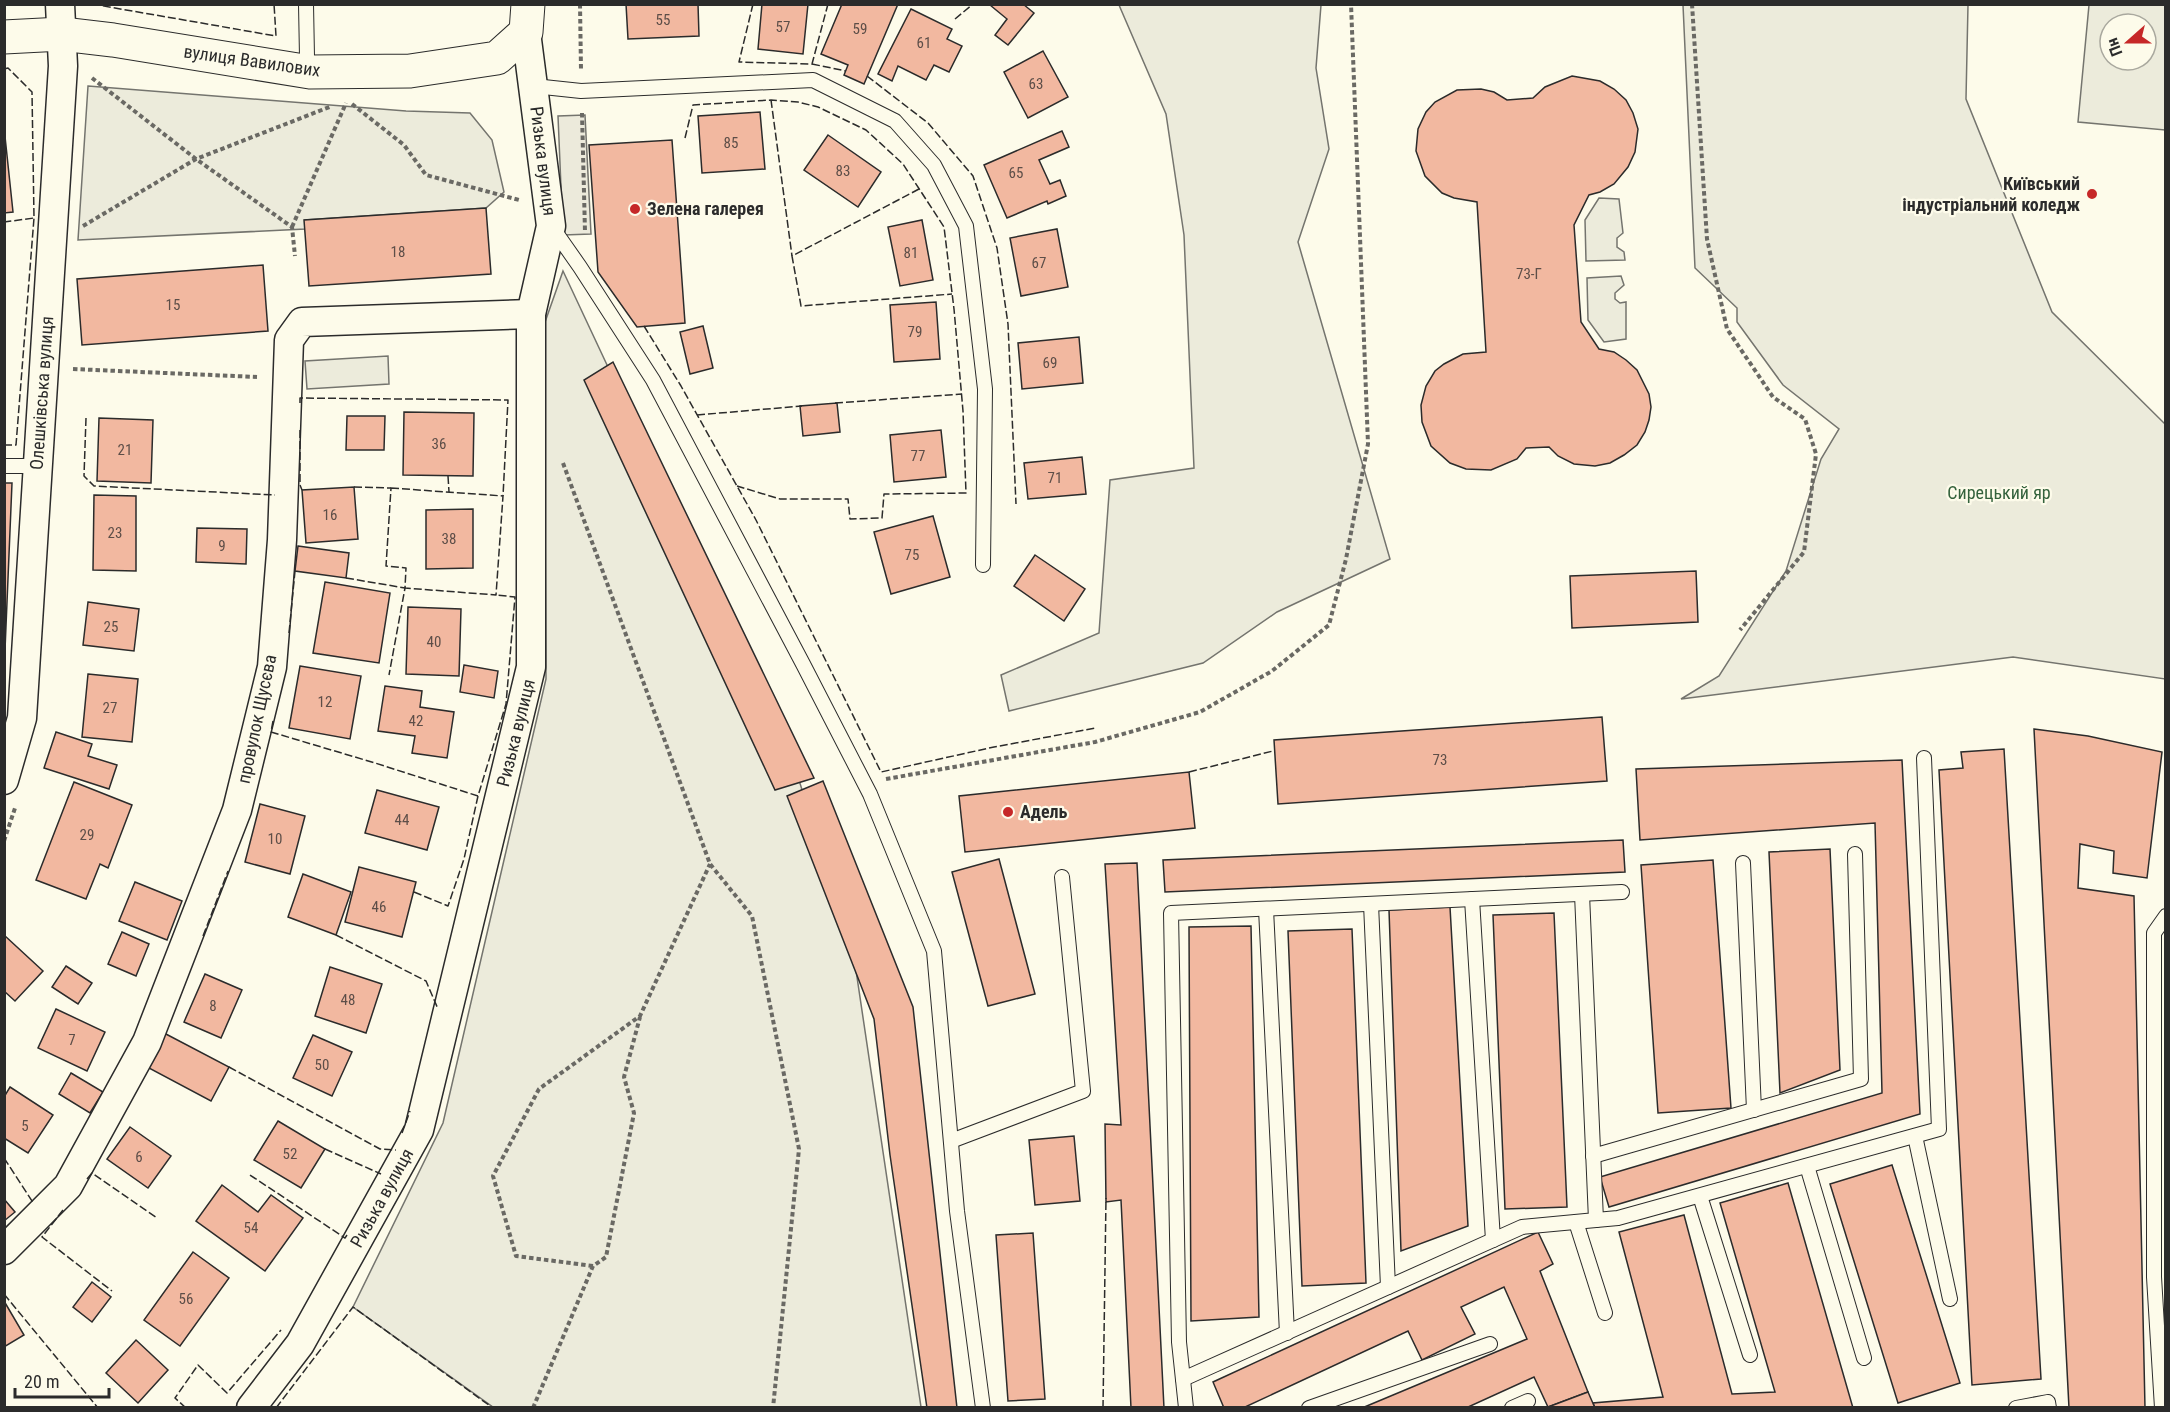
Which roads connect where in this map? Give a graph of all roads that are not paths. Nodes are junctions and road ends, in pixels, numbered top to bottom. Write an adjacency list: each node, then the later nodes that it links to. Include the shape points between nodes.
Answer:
1 (306, 4): 5 (lane)
2 (527, 18): 5 (street, вулиця Вавилових, via 497,58 410,71); 6 (street, Ризька вулиця)
3 (61, 19): 4 (street, вулиця Вавилових); 5 (street, вулиця Вавилових, via 113,40); 10 (street, Олешківська вулиця, via 63,66)
4 (4, 37)
5 (310, 72)
6 (534, 86): 7 (street, Ризька вулиця); 11 (lane, via 581,91 813,80 894,121 934,165 966,226 985,390)
7 (551, 226): 8 (street, Ризька вулиця); 25 (lane, via 653,380 870,794 934,951)
8 (531, 314): 32 (street, провулок Щусєва, via 302,322 289,340 282,540 272,667 237,810 147,1042 68,1186); 42 (street, Ризька вулиця, via 531,667 419,1130 300,1344)
9 (4, 466): 10 (lane)
10 (38, 466): 13 (street, Олешківська вулиця, via 22,718)
11 (983, 565)
12 (1924, 758): 24 (lane, via 1939,1129)
13 (6, 769)
14 (1855, 854): 23 (lane, via 1861,1079)
15 (1743, 863): 23 (lane)
16 (1062, 877): 25 (lane, via 1083,1091)
17 (1622, 892): 18 (lane)
18 (1582, 894): 19 (lane); 26 (lane)
19 (1472, 899): 20 (lane); 31 (lane)
20 (1371, 904): 21 (lane); 33 (lane)
21 (1266, 909): 36 (lane); 40 (lane, via 1171,913 1179,1342)
22 (2166, 916): 49 (lane, via 2154,933 2154,1277)
23 (1754, 1110): 26 (lane)
24 (1915, 1136): 27 (lane); 34 (lane)
25 (951, 1141): 43 (lane)
26 (1593, 1156): 29 (lane)
27 (1807, 1166): 28 (lane); 39 (lane)
28 (1700, 1196): 29 (lane); 38 (lane)
29 (1596, 1220): 30 (lane)
30 (1576, 1222): 31 (lane, via 1522,1227); 35 (lane)
31 (1493, 1240): 33 (lane)
32 (4, 1250)
33 (1388, 1287): 36 (lane)
34 (1950, 1299)
35 (1605, 1313)
36 (1287, 1333): 40 (lane)
37 (1490, 1344): 45 (lane)
38 (1749, 1355)
39 (1864, 1358)
40 (1183, 1379): 44 (lane)
41 (1528, 1401): 46 (lane)
42 (251, 1407)
43 (983, 1407)
44 (1186, 1407)
45 (1309, 1407)
46 (1512, 1407)
47 (2016, 1407): 48 (lane, via 2048,1402)
48 (2049, 1407)
49 (2162, 1407)

